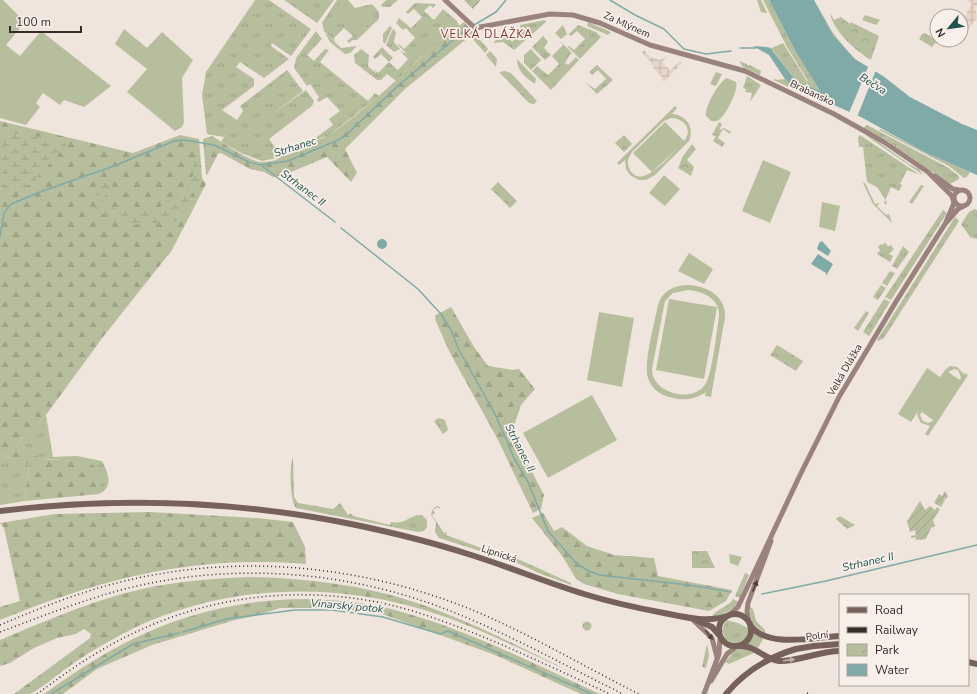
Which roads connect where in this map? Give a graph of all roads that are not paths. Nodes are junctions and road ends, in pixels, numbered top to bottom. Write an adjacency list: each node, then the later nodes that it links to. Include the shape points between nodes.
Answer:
1 (445, 0): 2 (street, Za Mlýnem, via 475,28 550,14 573,15 600,23 650,45 734,66)
2 (768, 82): 3 (street, Brabansko, via 884,142)
3 (929, 173): 4 (street); 5 (street, via 951,193)
4 (960, 190): 5 (street, via 955,193); 6 (street, via 966,191 970,196)
5 (954, 200): 6 (street, via 958,205); 7 (street, Velká Dlážka)
6 (964, 206): 7 (street, Velká Dlážka)
7 (946, 222): 9 (street, Velká Dlážka, via 865,352 823,428)
8 (0, 511): 11 (main road, Lipnická, via 70,504 144,503 230,507 299,515 355,524 428,542 589,596)
9 (773, 534): 10 (street, Velká Dlážka, via 738,607); 12 (street, Velká Dlážka, one-way to 9, via 747,615 748,603)
10 (728, 616): 11 (main road, Lipnická, via 713,619); 12 (main road, via 742,616); 13 (main road, via 720,624)
11 (691, 618): 13 (main road, Lipnická, via 712,627); 18 (street, one-way to 18, via 712,638)
12 (750, 624): 14 (main road, via 763,635 782,639); 16 (main road, via 749,639)
13 (720, 636): 16 (main road, via 728,645); 18 (street)
14 (839, 636)
15 (839, 644): 21 (main road, Polní, bridge, via 796,649 762,664 737,682)
16 (738, 646): 17 (main road, one-way to 17, via 752,648 779,661); 19 (street, via 727,654)
17 (839, 651)
18 (717, 659): 19 (street)
19 (707, 688): 20 (street)
20 (704, 694)
21 (726, 694)

